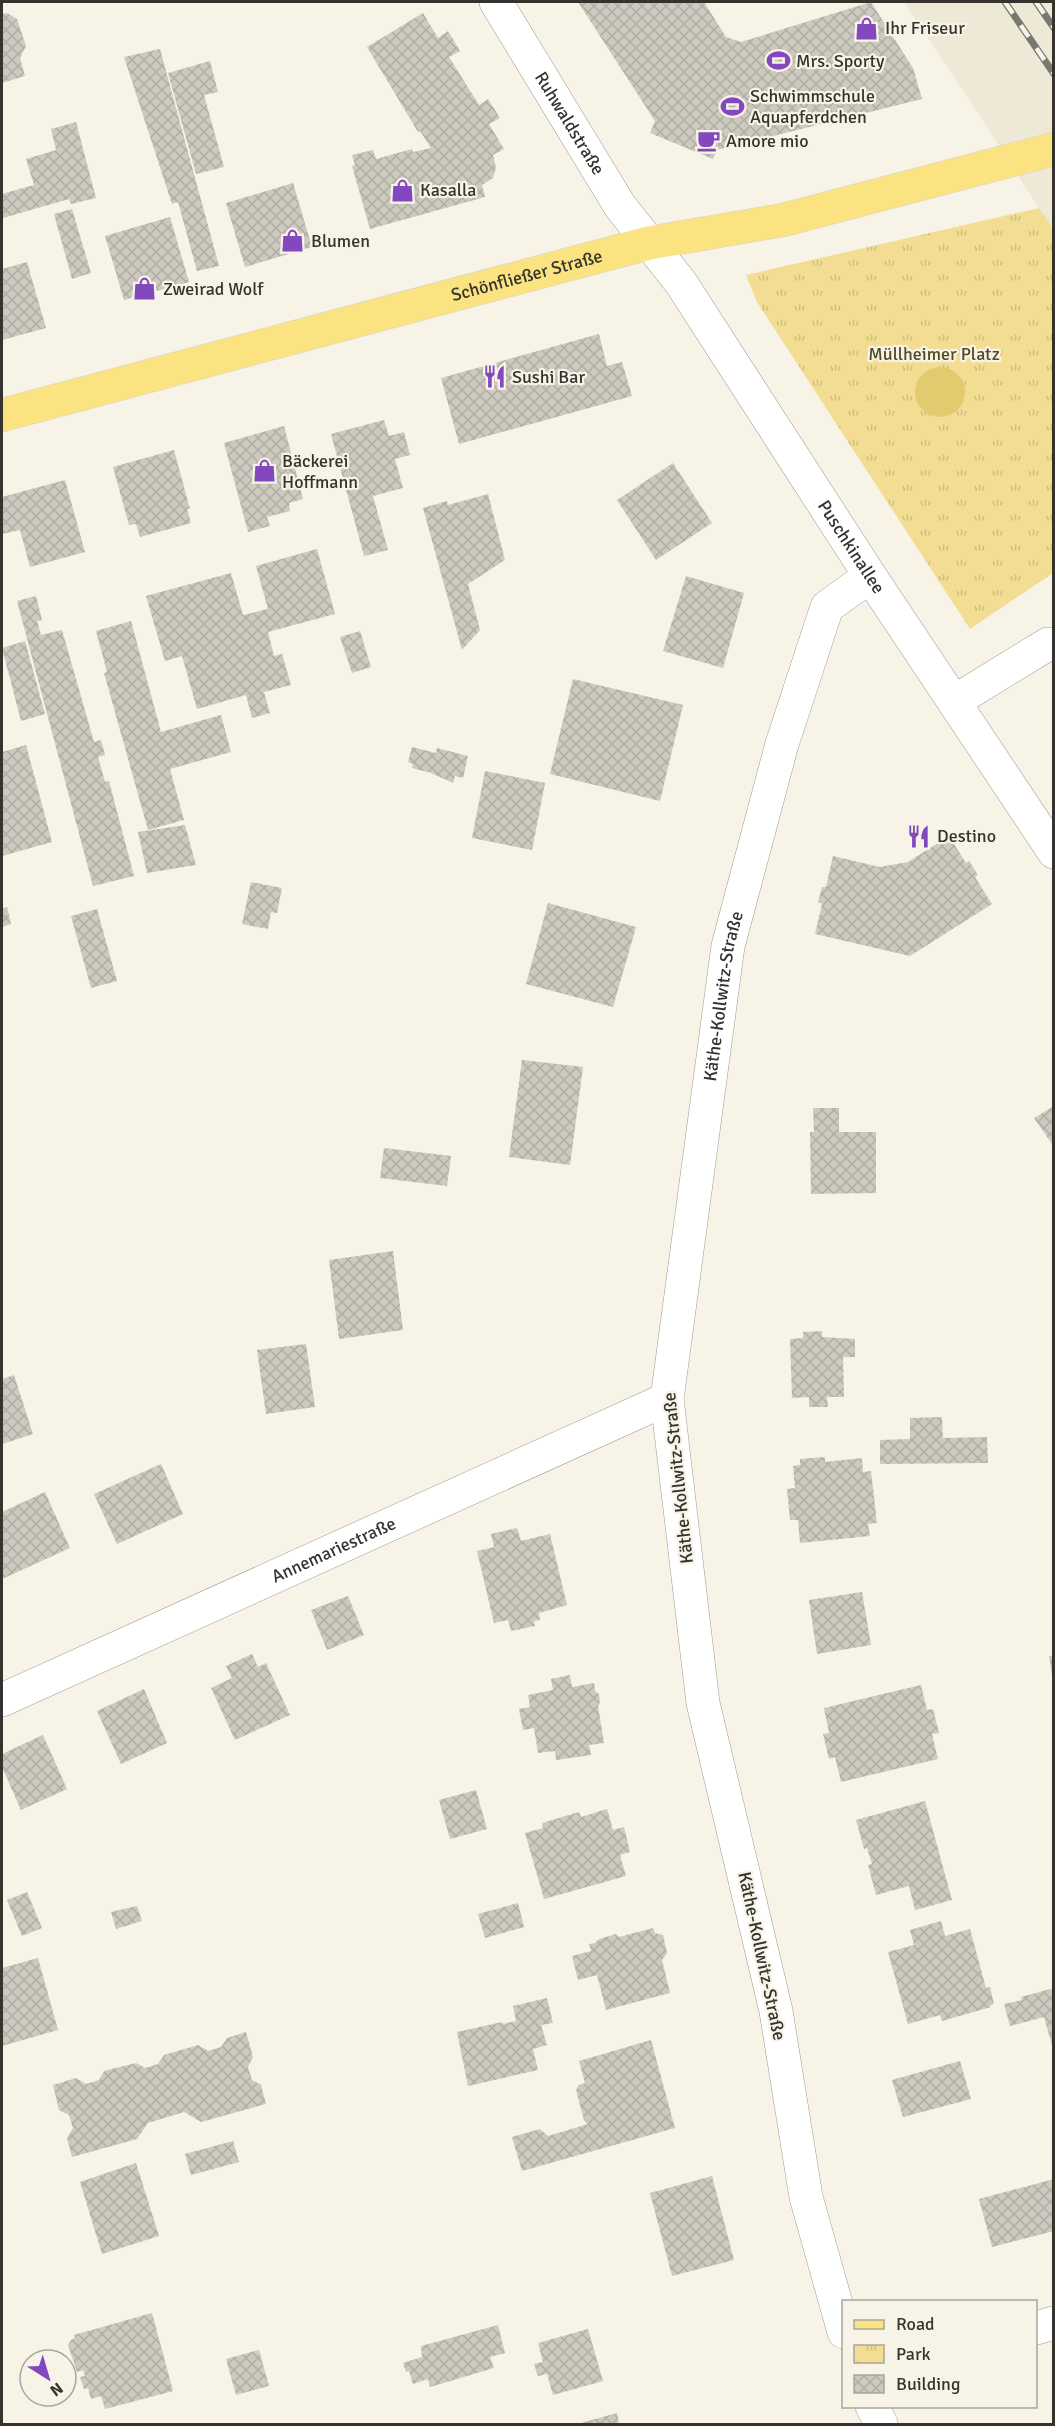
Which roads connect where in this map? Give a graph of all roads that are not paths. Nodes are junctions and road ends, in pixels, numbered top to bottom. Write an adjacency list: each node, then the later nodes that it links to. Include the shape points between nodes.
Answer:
1 (496, 2): 3 (street, Ruhwaldstraße, via 620,207)
2 (1053, 149): 3 (main road, Schönfließer Straße, via 783,220)
3 (649, 243): 4 (main road, Schönfließer Straße); 5 (street, Puschkinallee, via 681,283)
4 (2, 415)
5 (870, 576): 7 (street, Puschkinallee); 9 (street, Käthe-Kollwitz-Straße, via 827,607 782,744 728,946)
6 (1048, 644): 7 (street)
7 (955, 701): 8 (street, Puschkinallee)
8 (1053, 852)
9 (667, 1399): 10 (street, Annemariestraße); 13 (street, Käthe-Kollwitz-Straße, via 704,1703 776,2011 806,2197)
10 (2, 1700)
11 (1053, 2323): 12 (street)
12 (1037, 2327)
13 (842, 2328)
14 (854, 2408): 17 (street)
15 (863, 2408): 18 (street)
16 (873, 2408): 19 (street)
17 (853, 2424)
18 (867, 2424)
19 (881, 2424)

